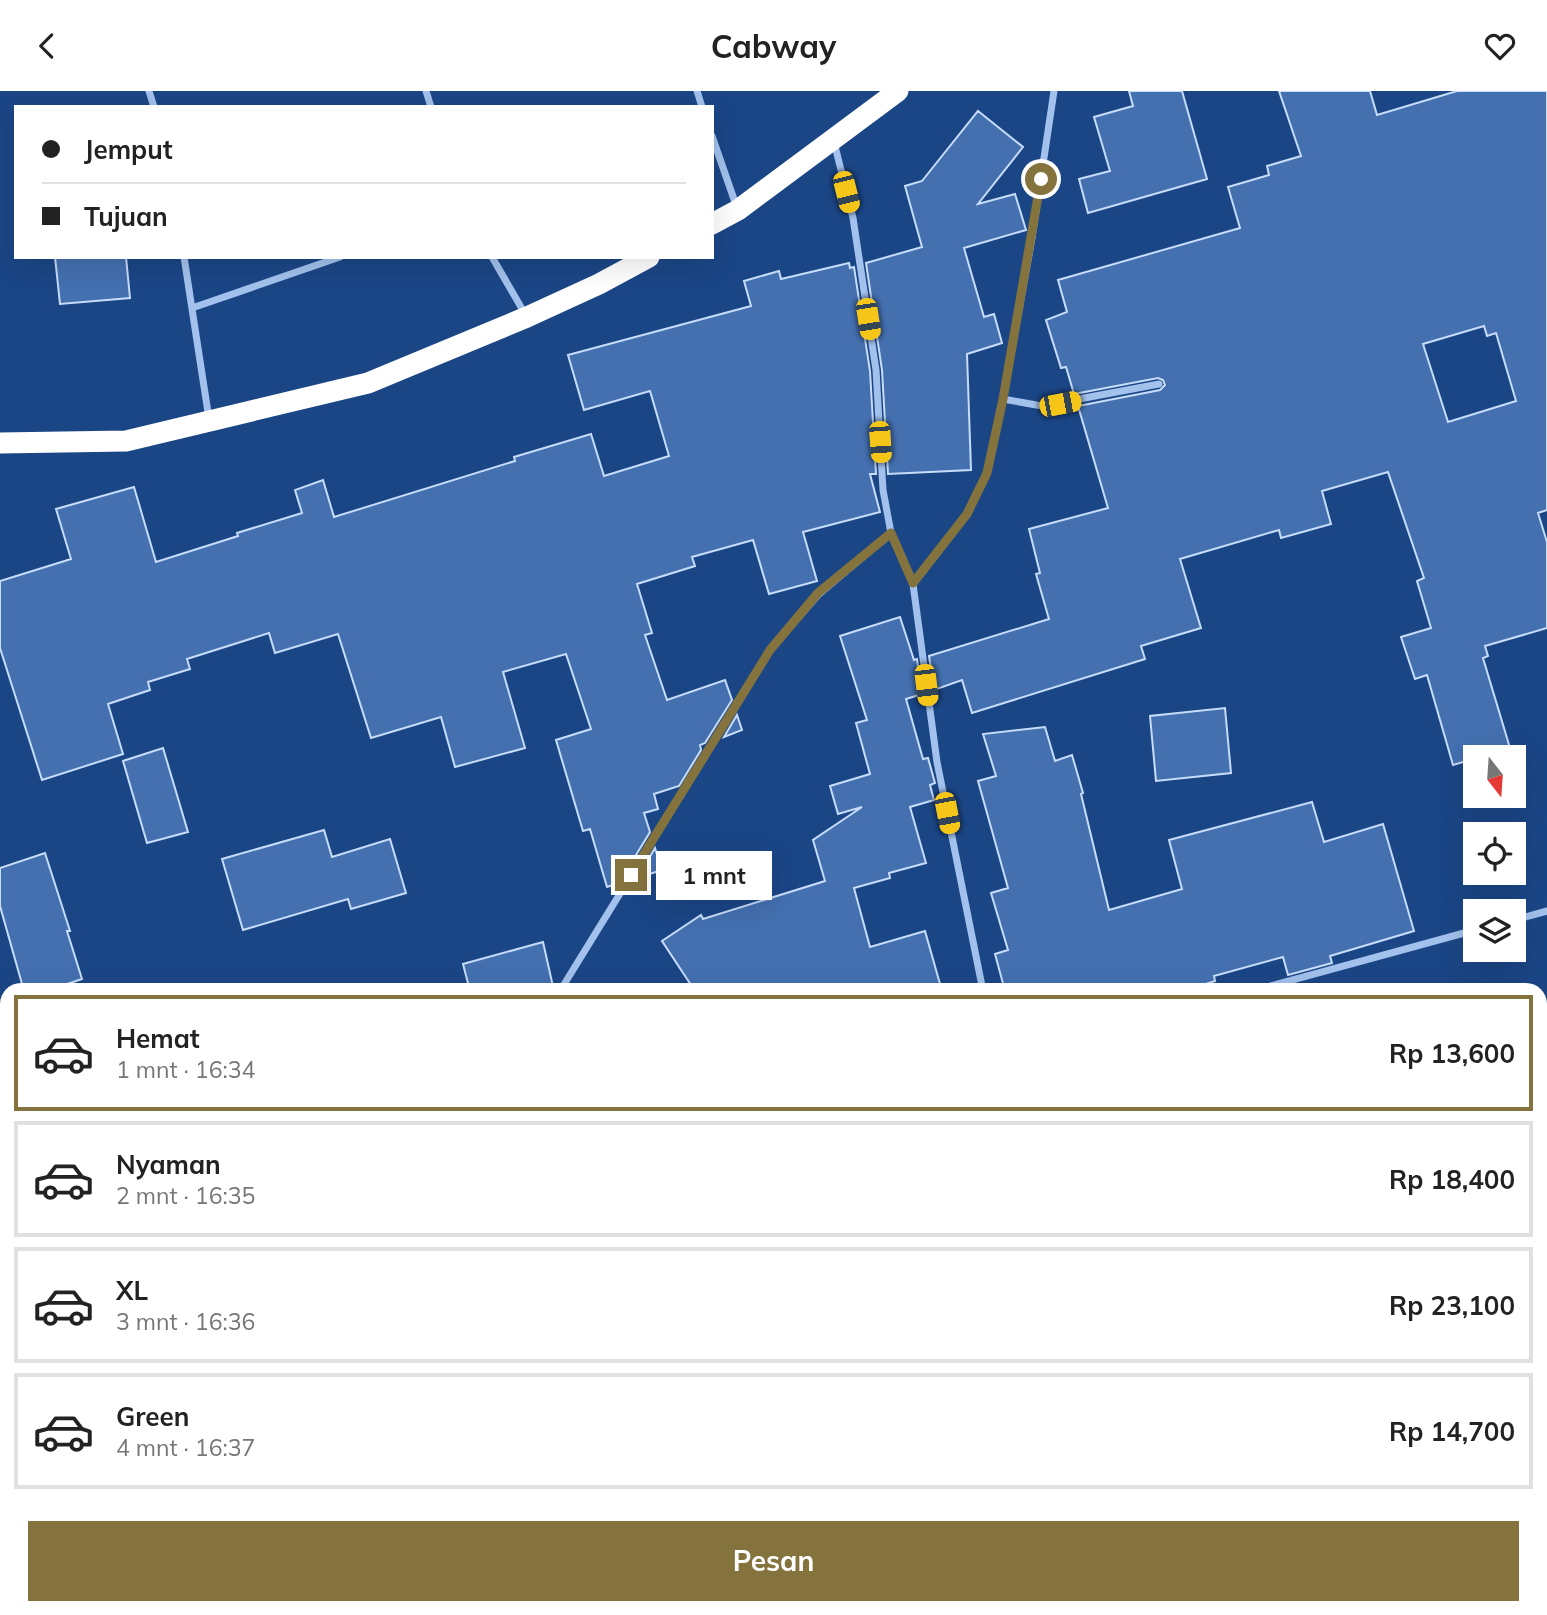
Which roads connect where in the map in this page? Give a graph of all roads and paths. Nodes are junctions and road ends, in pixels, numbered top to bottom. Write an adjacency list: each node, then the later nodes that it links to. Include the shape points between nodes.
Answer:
1 (898, 91): 3 (highway)
2 (1054, 91): 14 (street)
3 (833, 138): 5 (highway); 17 (street, via 853,219 876,370 883,490)
4 (714, 142): 5 (street)
5 (738, 210): 6 (highway)
6 (714, 223)
7 (184, 259): 11 (street)
8 (334, 259): 11 (street)
9 (493, 259): 12 (street)
10 (645, 259): 12 (highway)
11 (192, 308): 15 (street)
12 (527, 317): 15 (highway, via 368,383)
13 (1158, 384): 14 (street, via 1042,406)
14 (1003, 399): 18 (street, via 987,473 967,514)
15 (209, 421): 16 (highway, via 126,441)
16 (0, 443)
17 (891, 533): 18 (street); 22 (street, via 818,593 770,650)
18 (913, 583): 23 (street, via 937,762)
19 (1547, 911): 20 (street)
20 (1526, 917)
21 (1463, 933): 24 (street)
22 (565, 983)
23 (981, 983)
24 (1281, 983)

